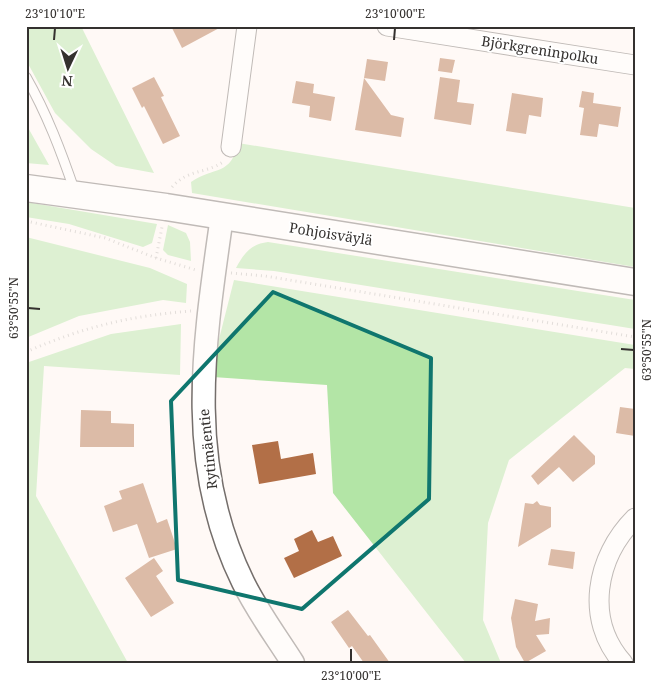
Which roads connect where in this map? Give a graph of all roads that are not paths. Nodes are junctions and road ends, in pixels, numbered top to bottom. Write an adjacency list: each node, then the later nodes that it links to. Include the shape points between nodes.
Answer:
1 (247, 26): 5 (street)
2 (386, 26): 3 (street, Björkgreninpolku)
3 (635, 65)
4 (26, 77): 7 (lane, via 58,140)
5 (231, 147)
6 (26, 188): 7 (main road, Pohjoisväylä)
7 (76, 196): 8 (main road, Pohjoisväylä)
8 (222, 216): 9 (main road, Pohjoisväylä); 11 (street, Rytimäentie, via 202,374 207,461 221,525 242,581)
9 (635, 282)
10 (635, 518): 12 (street, via 611,548 600,586 599,609 604,632 612,651)
11 (293, 663)
12 (622, 663)

